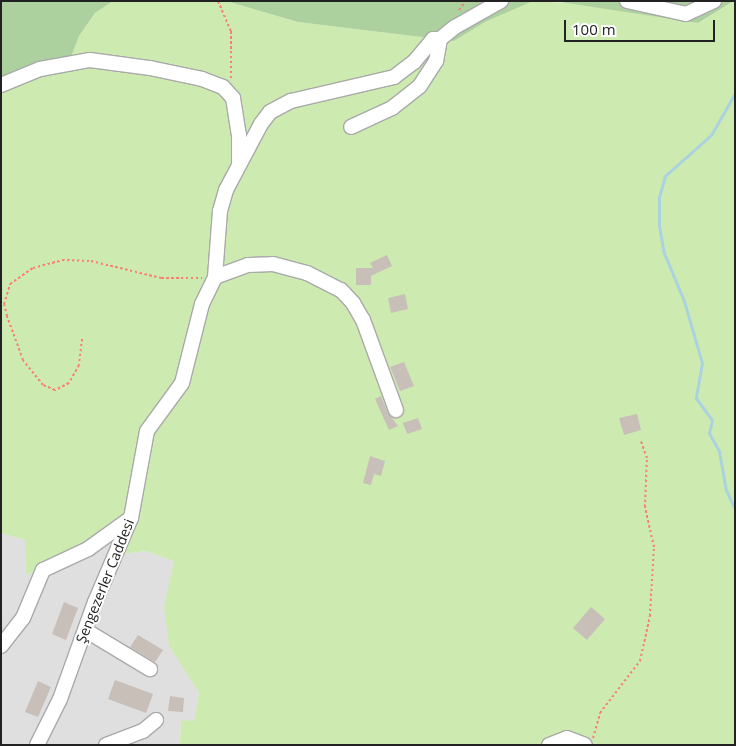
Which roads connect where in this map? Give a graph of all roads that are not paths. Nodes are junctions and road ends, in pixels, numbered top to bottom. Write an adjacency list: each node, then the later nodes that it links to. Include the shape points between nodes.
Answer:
1 (501, 1): 4 (street)
2 (627, 1): 3 (street, via 686,14)
3 (714, 1)
4 (440, 39): 6 (street, via 436,61 420,86 392,108); 7 (street, via 430,42 414,62 394,76 362,87 300,98 277,107 265,117)
5 (1, 85): 7 (street, via 40,70 90,60 172,71 214,83 229,92 239,134)
6 (351, 127)
7 (239, 165): 8 (street, via 220,211)
8 (215, 277): 9 (street, via 248,264 274,264 307,272 341,290 353,302 363,320); 10 (street, Şengezerler Caddesi, via 202,304 182,383 144,437)
9 (396, 410)
10 (131, 518): 11 (street, Şengezerler Caddesi); 12 (street, via 88,549 43,570 23,618)
11 (85, 630): 13 (street); 16 (street, Şengezerler Caddesi, via 60,699)
12 (1, 646)
13 (150, 669)
14 (156, 720): 17 (street, via 135,735)
15 (588, 742): 18 (street, via 566,738)
16 (37, 745)
17 (106, 745)
18 (549, 745)

